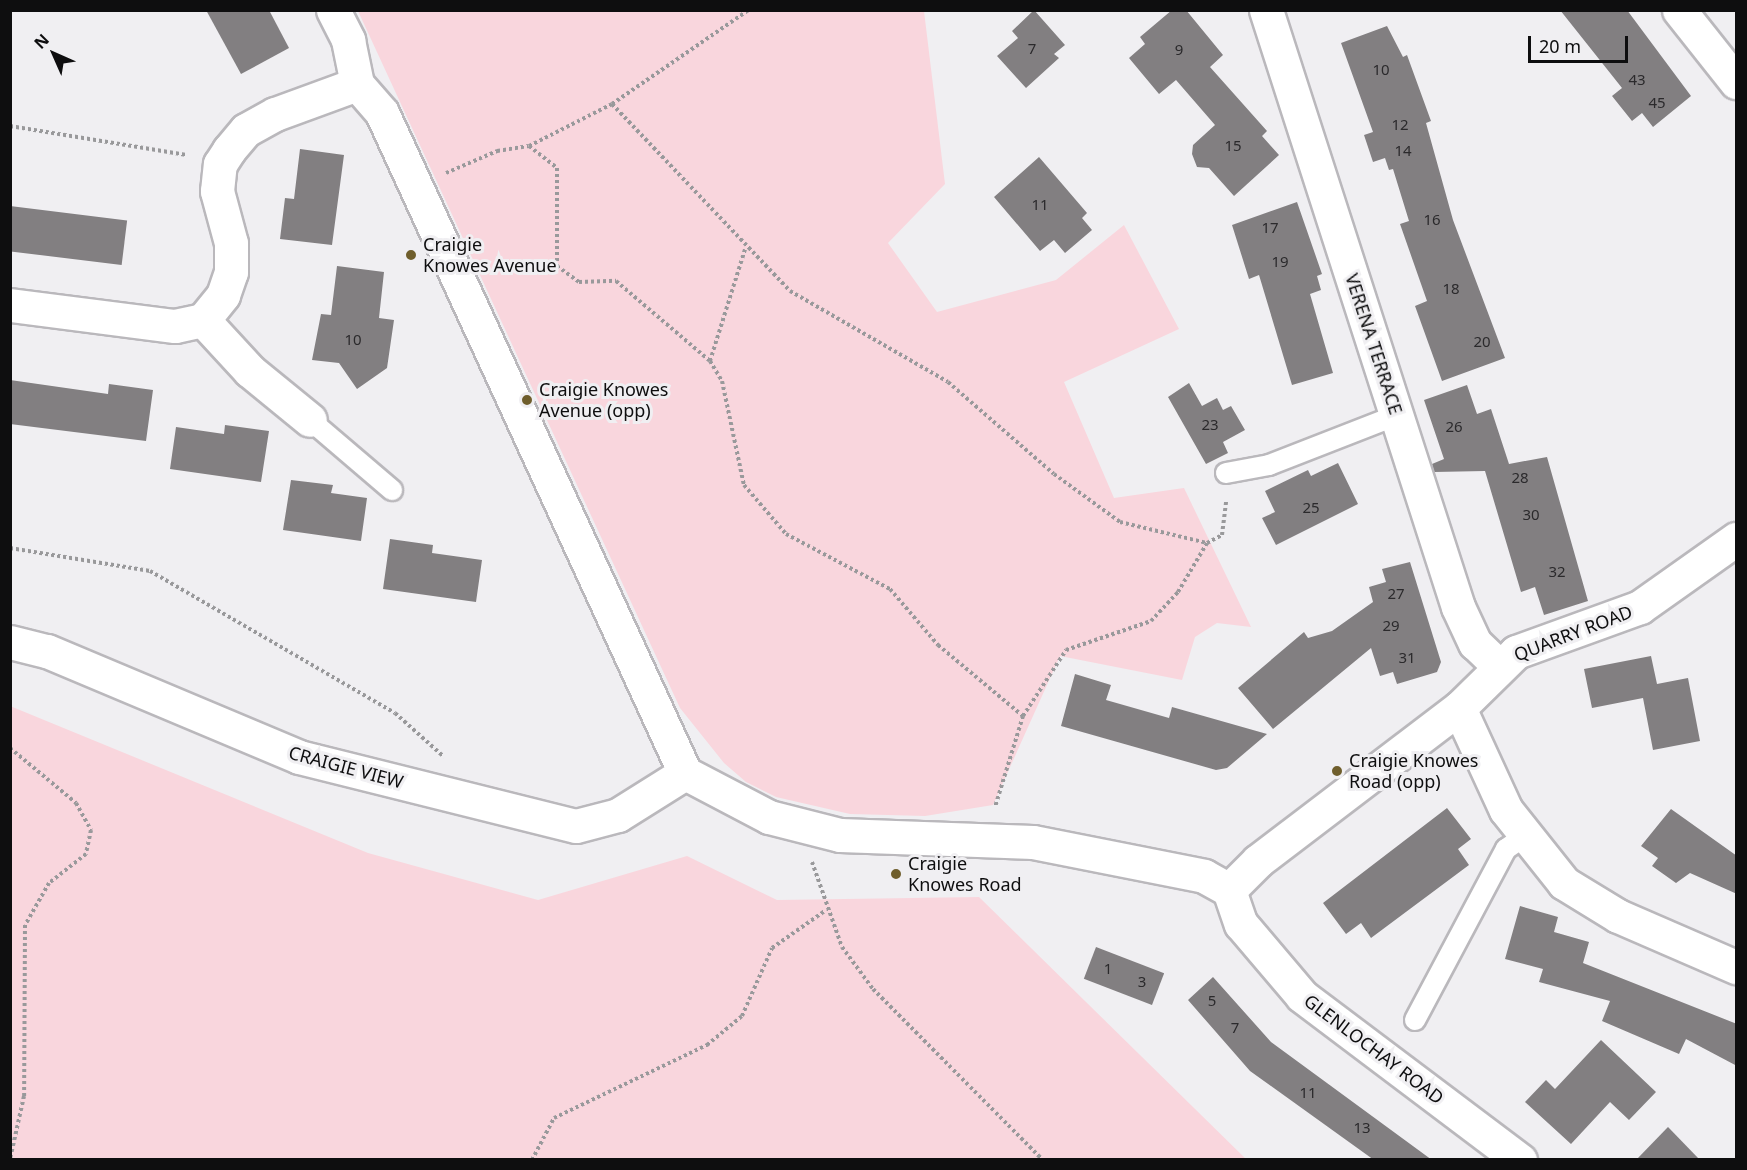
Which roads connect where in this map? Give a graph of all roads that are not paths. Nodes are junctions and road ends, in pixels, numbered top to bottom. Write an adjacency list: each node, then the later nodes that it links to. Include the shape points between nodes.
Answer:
1 (333, 10): 5 (street, via 348,40)
2 (1266, 10): 8 (street, VERENA TERRACE)
3 (1679, 10): 4 (street)
4 (1737, 82)
5 (357, 84): 7 (street, via 275,114 246,130 228,150 220,164 217,191 231,243 231,272 224,295); 16 (street, via 381,113)
6 (10, 305): 7 (street, via 175,326)
7 (203, 320): 9 (street, via 250,372)
8 (1396, 415): 10 (lane, via 1269,465); 14 (street, VERENA TERRACE, via 1458,607 1475,643)
9 (310, 420): 11 (lane)
10 (1226, 473)
11 (392, 490)
12 (1737, 539): 14 (street, QUARRY ROAD, via 1640,607 1516,652)
13 (10, 642): 16 (street, CRAIGIE VIEW, via 47,651 299,757 576,826 618,815)
14 (1499, 666): 15 (street)
15 (1459, 708): 17 (street); 18 (street)
16 (685, 774): 18 (street, via 769,817 840,835 991,840 1162,867 1204,876)
17 (1523, 837): 19 (street, via 1564,883 1618,916); 20 (lane, via 1506,849)
18 (1228, 890): 21 (street, GLENLOCHAY ROAD, via 1241,924 1302,996)
19 (1737, 967)
20 (1415, 1020)
21 (1520, 1160)

